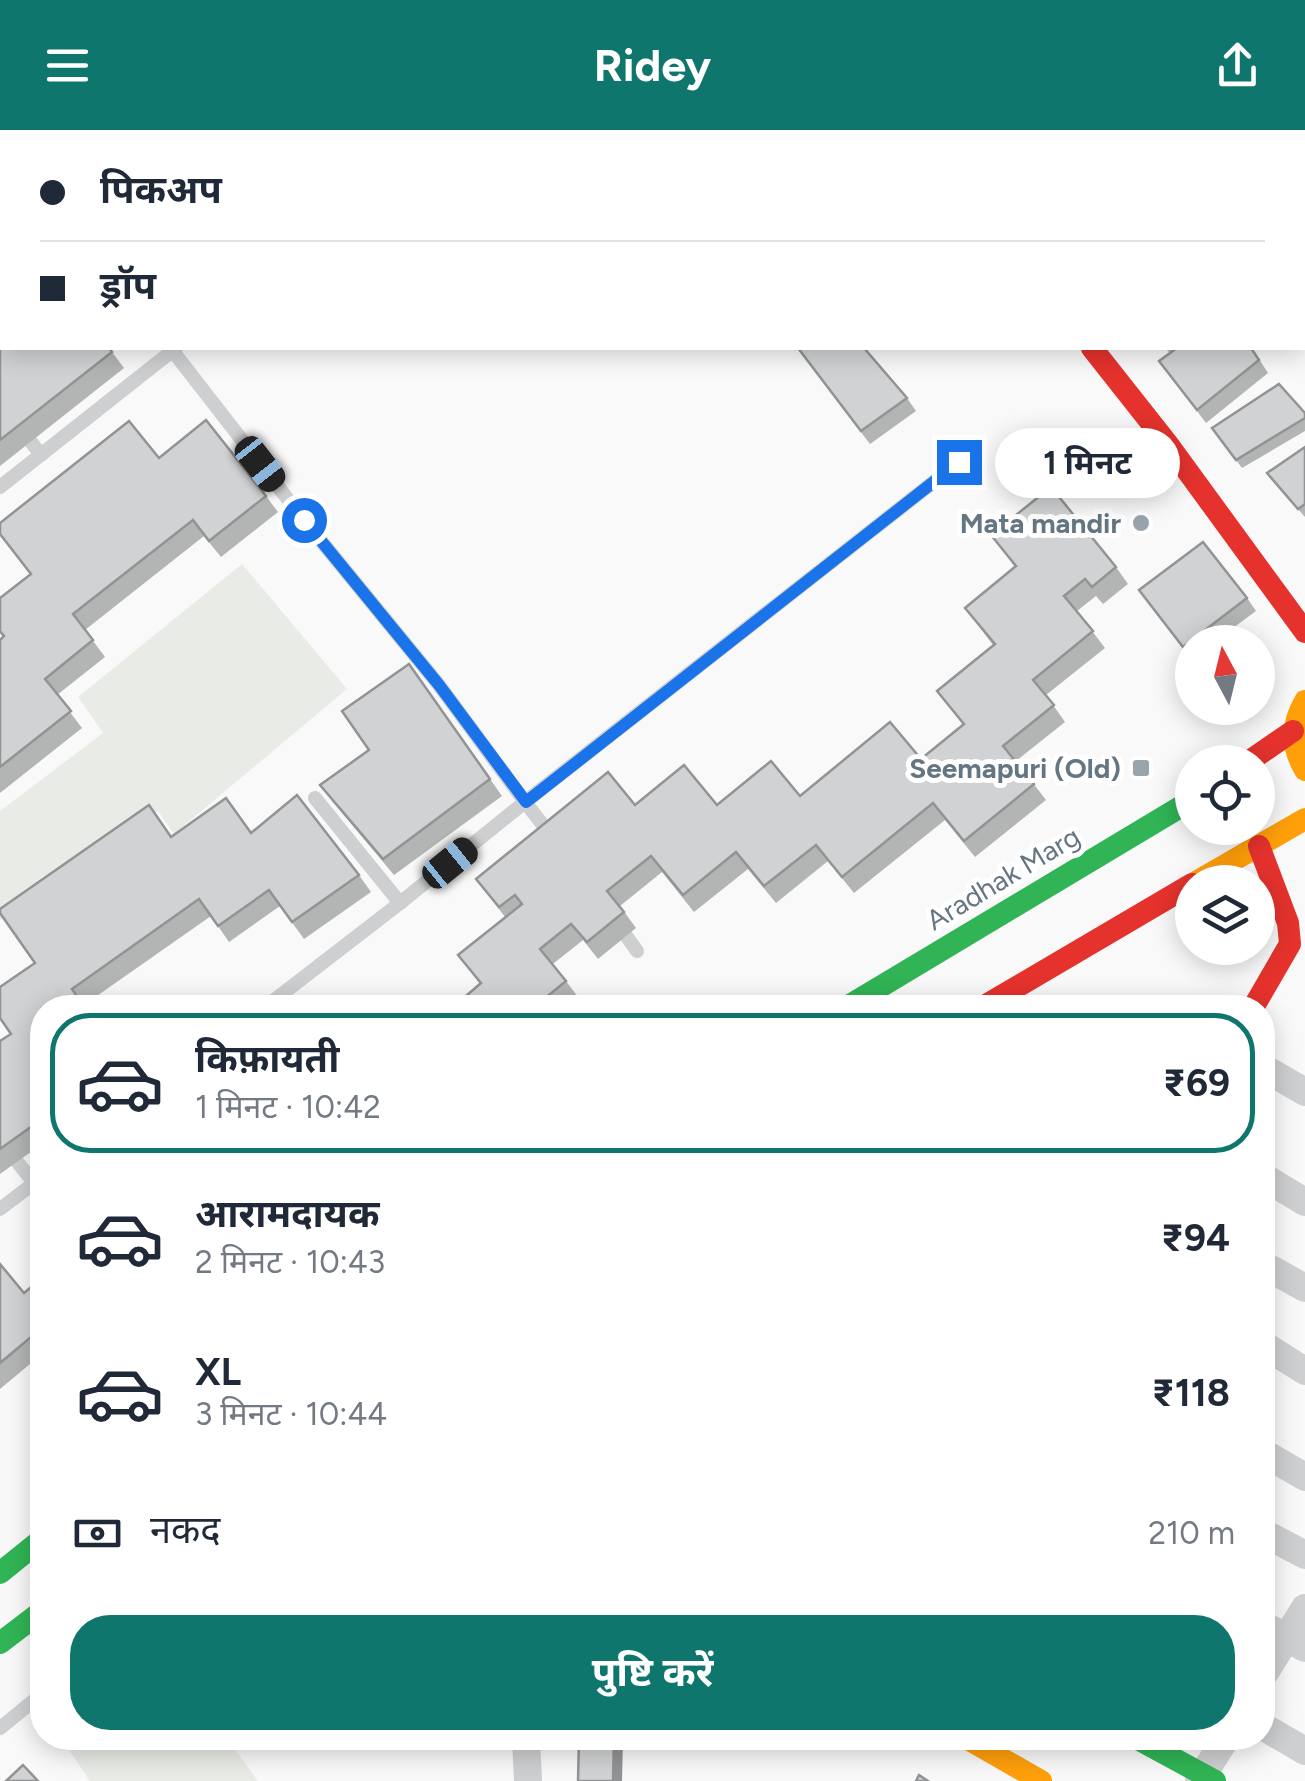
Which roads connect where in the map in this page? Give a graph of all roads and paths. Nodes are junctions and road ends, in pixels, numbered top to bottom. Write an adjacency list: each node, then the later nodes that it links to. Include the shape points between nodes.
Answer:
1 (173, 350): 6 (lane)
2 (175, 350): 16 (lane)
3 (1094, 350): 10 (main road)
4 (1121, 350): 9 (main road)
5 (0, 401): 6 (lane)
6 (41, 454): 8 (lane)
7 (959, 462): 16 (lane)
8 (0, 488)
9 (1305, 607)
10 (1305, 632)
11 (1305, 701): 12 (main road)
12 (1294, 730): 13 (main road); 14 (main road)
13 (1272, 745)
14 (1305, 770)
15 (315, 798): 23 (lane)
16 (526, 802): 20 (lane); 23 (lane)
17 (1175, 810): 27 (main road, Aradhak Marg)
18 (1305, 819): 19 (main road)
19 (1259, 846): 21 (main road); 29 (main road, via 1290,944)
20 (559, 847)
21 (1226, 865)
22 (1175, 894): 28 (main road)
23 (400, 903): 26 (lane)
24 (604, 906): 25 (lane)
25 (638, 951)
26 (281, 995)
27 (867, 995)
28 (1003, 995)
29 (1261, 995)
30 (1275, 1075): 31 (street)
31 (1305, 1092)
32 (0, 1140): 33 (lane)
33 (30, 1172)
34 (1275, 1184): 36 (street)
35 (30, 1186): 37 (lane)
36 (1305, 1202)
37 (0, 1209)
38 (1275, 1271): 39 (street)
39 (1305, 1288)
40 (1275, 1352): 41 (street)
41 (1305, 1371)
42 (1275, 1459): 43 (street)
43 (1305, 1476)
44 (1275, 1539): 46 (street)
45 (30, 1549): 47 (main road)
46 (1305, 1556)
47 (0, 1573)
48 (1305, 1608): 50 (street)
49 (30, 1619): 51 (main road)
50 (1285, 1636)
51 (0, 1643)
52 (30, 1704): 53 (lane)
53 (0, 1728)
54 (1275, 1734): 59 (street)
55 (525, 1750): 60 (street)
56 (987, 1750): 62 (main road)
57 (1156, 1750): 61 (main road)
58 (1220, 1750): 61 (street)
59 (1305, 1751)
60 (522, 1777)
61 (1206, 1779)
62 (1041, 1781)

